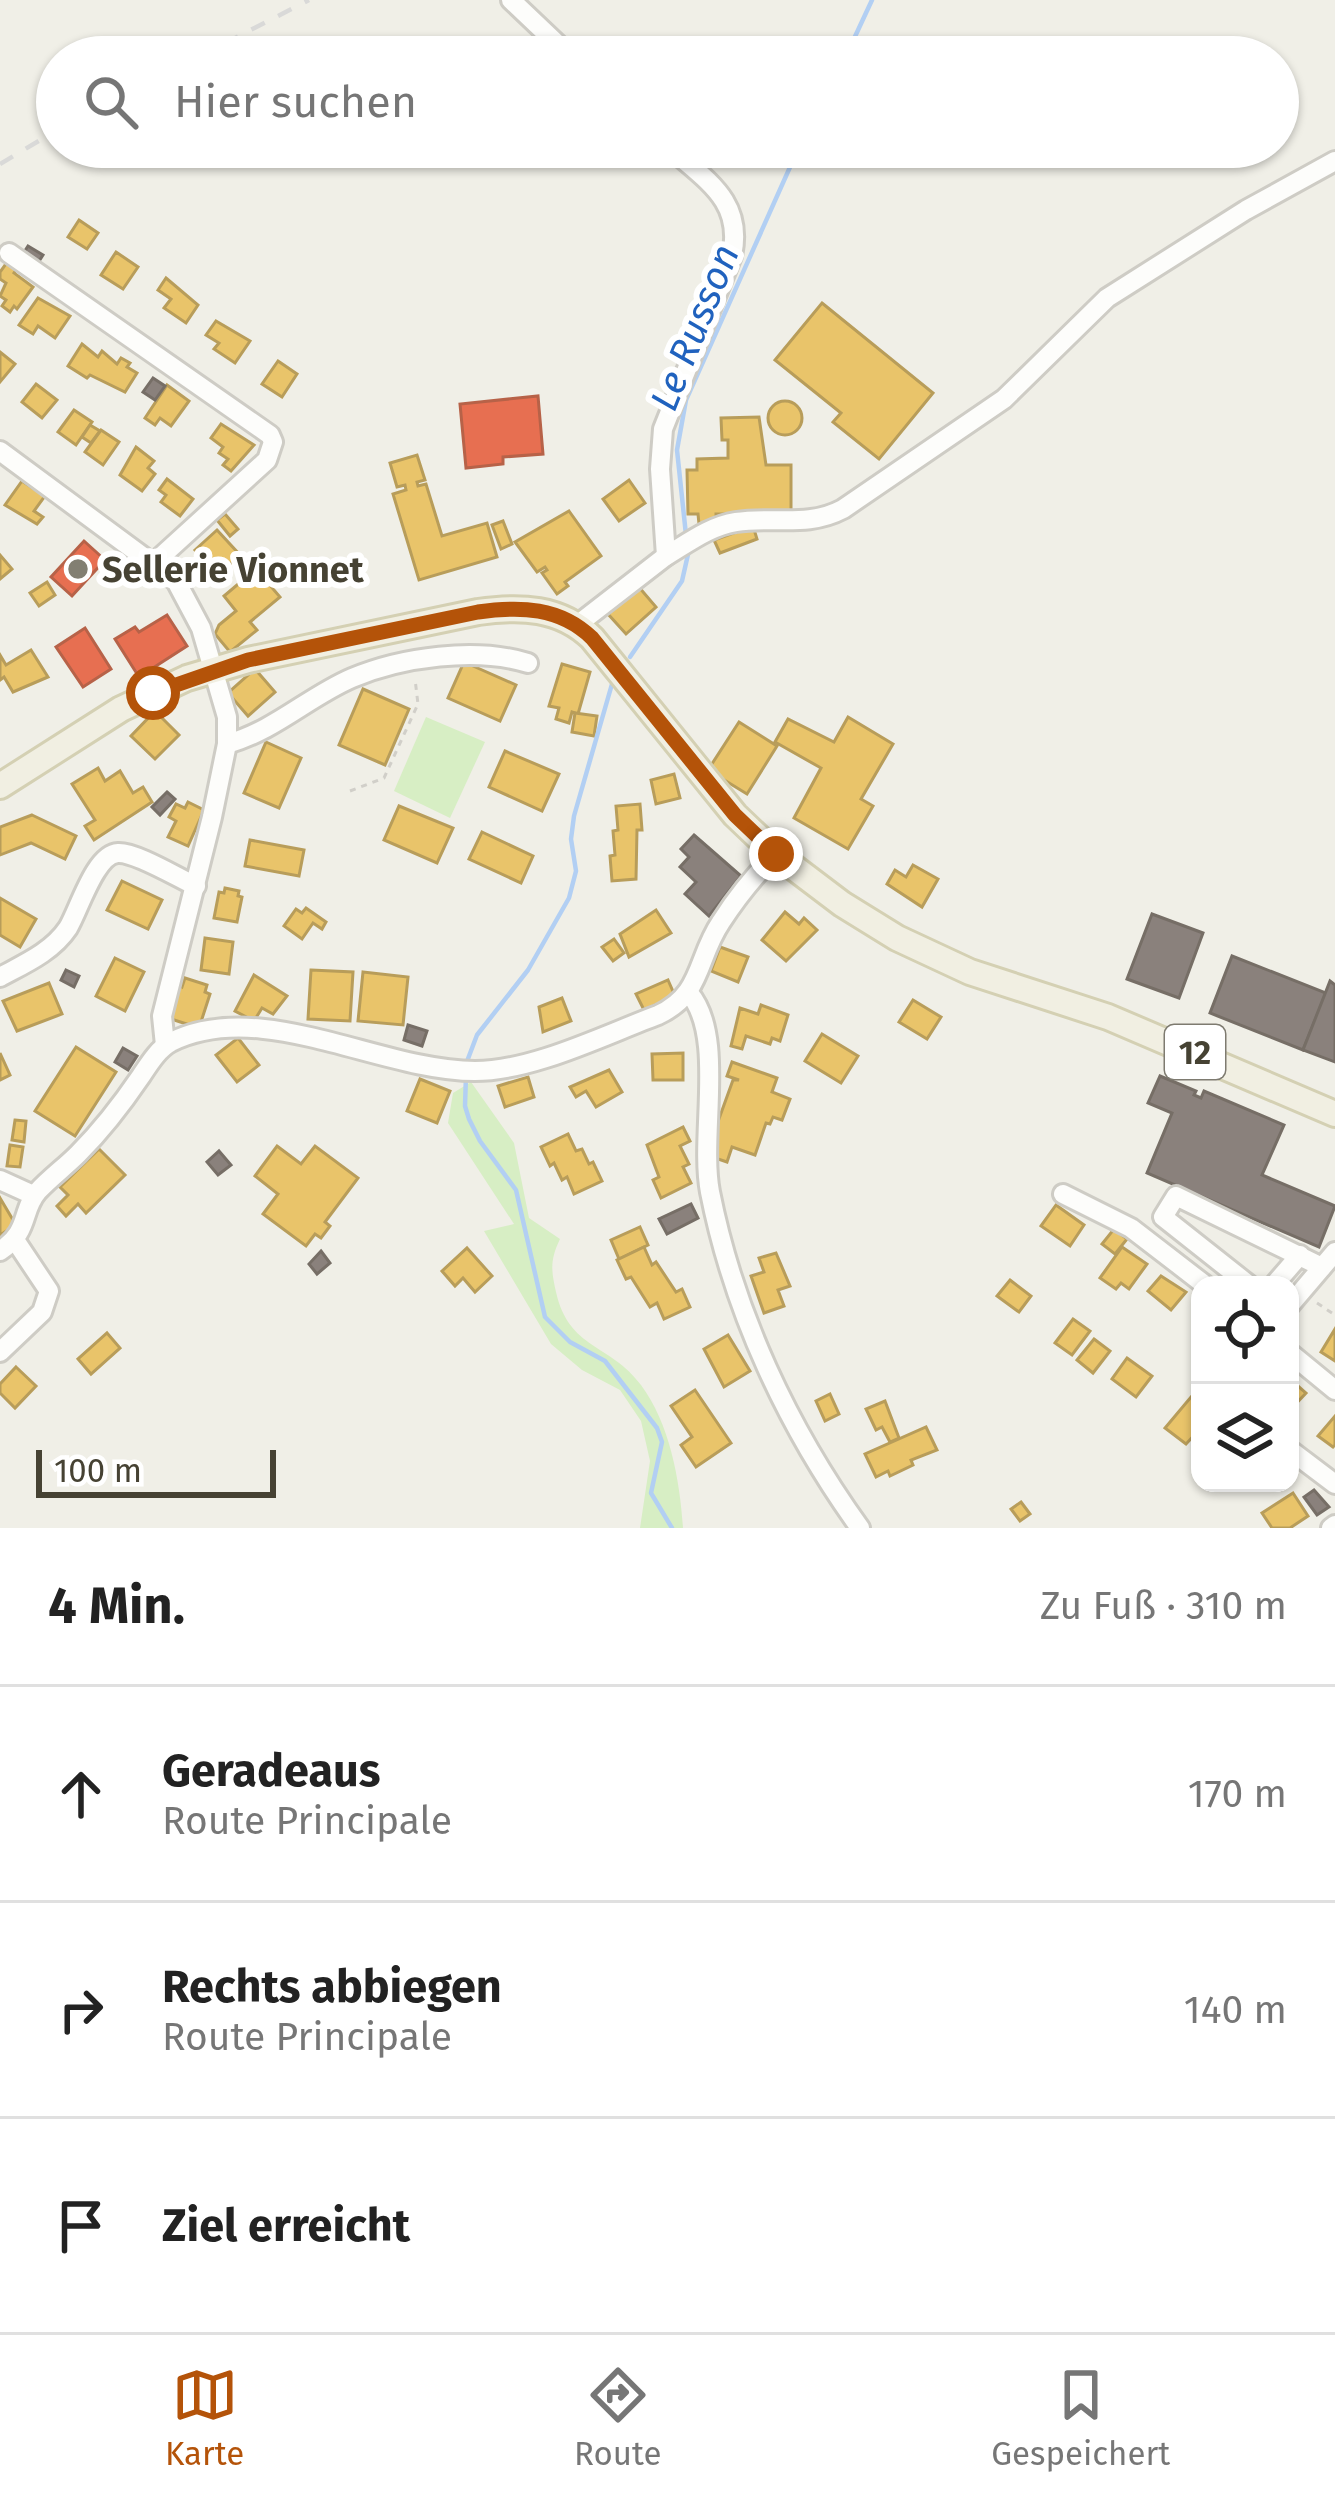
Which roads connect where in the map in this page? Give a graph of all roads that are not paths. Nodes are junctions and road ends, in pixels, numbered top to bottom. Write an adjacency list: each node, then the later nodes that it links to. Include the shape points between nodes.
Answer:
1 (512, 0): 2 (street)
2 (549, 36)
3 (1335, 161): 7 (street, via 1122,287 1016,390 843,509 813,521 723,525)
4 (691, 168): 7 (street, via 725,200 737,235 663,429)
5 (9, 253): 8 (street, via 274,442 267,460)
6 (0, 451): 8 (street)
7 (666, 556): 9 (street)
8 (154, 563): 11 (street, via 191,606)
9 (577, 625): 11 (main road, via 508,608); 14 (main road, 12)
10 (528, 663): 12 (street, via 465,653 350,678 289,718)
11 (212, 670): 12 (street); 13 (main road, via 121,710)
12 (227, 744): 15 (street)
13 (0, 786)
14 (776, 854): 17 (street, via 721,922); 19 (main road, 12, via 842,904 970,972 1124,1023)
15 (196, 886): 16 (street, via 126,854 109,856 67,929); 18 (street, via 162,1016)
16 (0, 977)
17 (689, 993): 18 (street, via 658,1016 522,1064 478,1071 271,1031 208,1030); 37 (street, via 708,1032 707,1171 729,1271 799,1435)
18 (165, 1045): 22 (street, via 118,1109)
19 (1335, 1114)
20 (0, 1180): 22 (street)
21 (1063, 1194): 28 (street, via 1131,1228)
22 (34, 1196): 25 (street)
23 (1216, 1215): 24 (street); 24 (street, via 1175,1196 1163,1217); 26 (street)
24 (1196, 1243): 29 (street)
25 (8, 1246): 32 (street, via 49,1291 42,1312)
26 (1300, 1255): 27 (street); 30 (street)
27 (1329, 1260): 31 (street)
28 (1192, 1276)
29 (1238, 1276)
30 (1282, 1276)
31 (1299, 1294)
32 (0, 1352)
33 (1299, 1360): 34 (street)
34 (1335, 1390)
35 (1299, 1457): 36 (street)
36 (1335, 1484)
37 (860, 1528)

